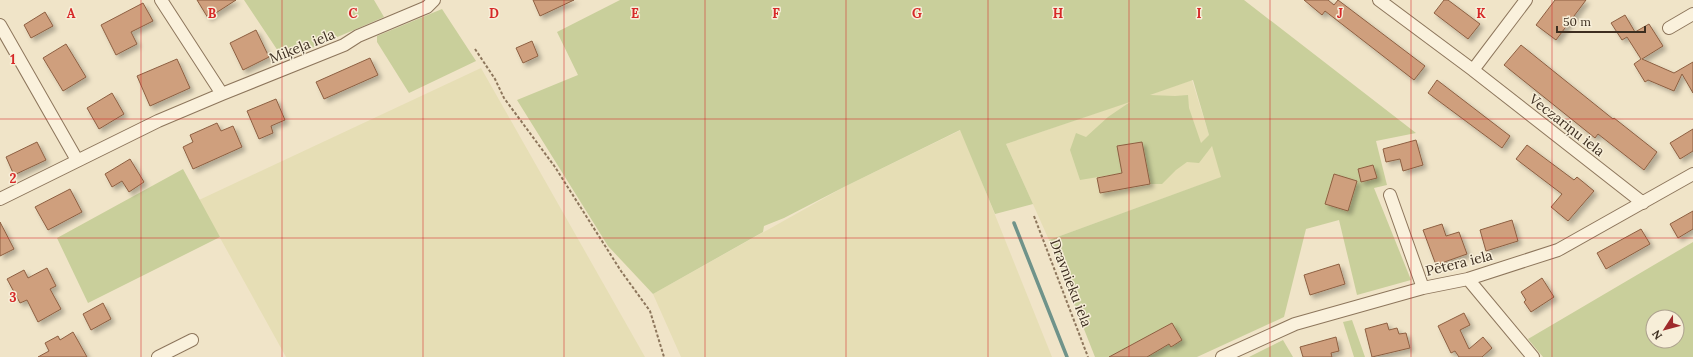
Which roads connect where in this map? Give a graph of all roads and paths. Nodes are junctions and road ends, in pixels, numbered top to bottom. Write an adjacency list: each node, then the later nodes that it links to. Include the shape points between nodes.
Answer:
1 (161, 0): 10 (street)
2 (434, 0): 10 (street, Miķeļa iela, via 427,7 358,36 344,45)
3 (1379, 0): 9 (street, Veczariņu iela)
4 (1526, 0): 9 (street)
5 (1693, 14): 7 (street)
6 (0, 25): 11 (street)
7 (1669, 28)
8 (475, 49): 21 (path, via 504,98 555,167 621,271 650,311)
9 (1472, 70): 15 (street, Veczariņu iela)
10 (222, 94): 11 (street, Miķeļa iela)
11 (77, 160): 14 (street, Miķeļa iela)
12 (1693, 174): 15 (street, Pētera iela)
13 (1390, 195): 18 (street)
14 (0, 199)
15 (1643, 203): 17 (street, Pētera iela, via 1558,250)
16 (1034, 216): 22 (path, Dravnieku iela)
17 (1468, 279): 18 (street, Pētera iela); 24 (street)
18 (1423, 288): 23 (street, Pētera iela, via 1295,324)
19 (192, 340): 20 (street)
20 (158, 357)
21 (664, 357)
22 (1088, 357)
23 (1222, 357)
24 (1533, 357)

